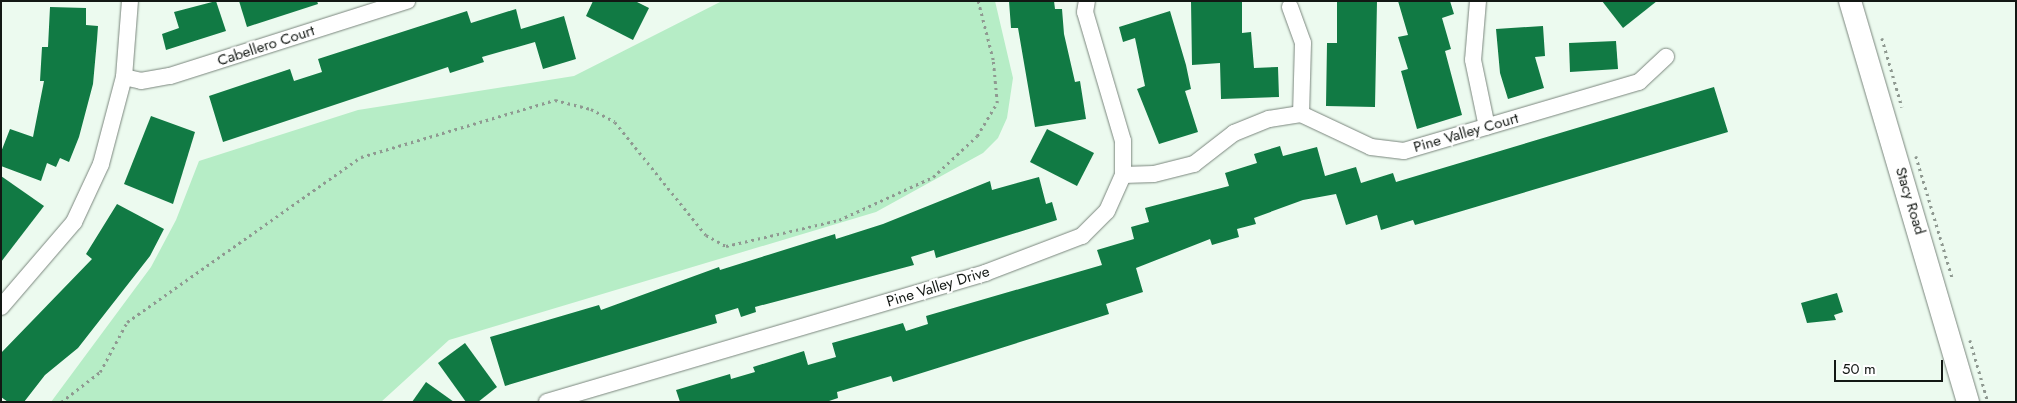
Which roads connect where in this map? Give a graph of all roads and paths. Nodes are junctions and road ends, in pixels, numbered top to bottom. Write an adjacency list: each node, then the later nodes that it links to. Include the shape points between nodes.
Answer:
1 (130, 1): 10 (street)
2 (407, 1): 10 (street, Cabellero Court, via 170,76 141,81)
3 (978, 1): 19 (path, via 993,60 997,102 982,128 933,176 839,220 726,246 706,235 615,122 591,109 555,100 361,157 127,322 100,372)
4 (1087, 1): 15 (street, Pine Valley Drive, via 1085,12 1123,141)
5 (1478, 1): 13 (street, via 1474,60)
6 (1850, 1): 21 (main road, Stacy Road)
7 (1290, 7): 11 (street, via 1303,43)
8 (1880, 33): 12 (path)
9 (1666, 57): 13 (street, Pine Valley Court, via 1639,82)
10 (124, 77): 17 (street, via 101,164 74,222)
11 (1301, 114): 13 (street, Pine Valley Court, via 1371,147 1404,151); 15 (street, via 1269,119 1234,133 1194,164 1154,174)
12 (1904, 117)
13 (1487, 127)
14 (1915, 153): 16 (path)
15 (1123, 175): 20 (street, Pine Valley Drive, via 1107,211 1082,236 985,273)
16 (1954, 287)
17 (1, 307)
18 (1966, 330): 22 (path)
19 (61, 402)
20 (547, 402)
21 (1968, 402)
22 (1988, 402)

